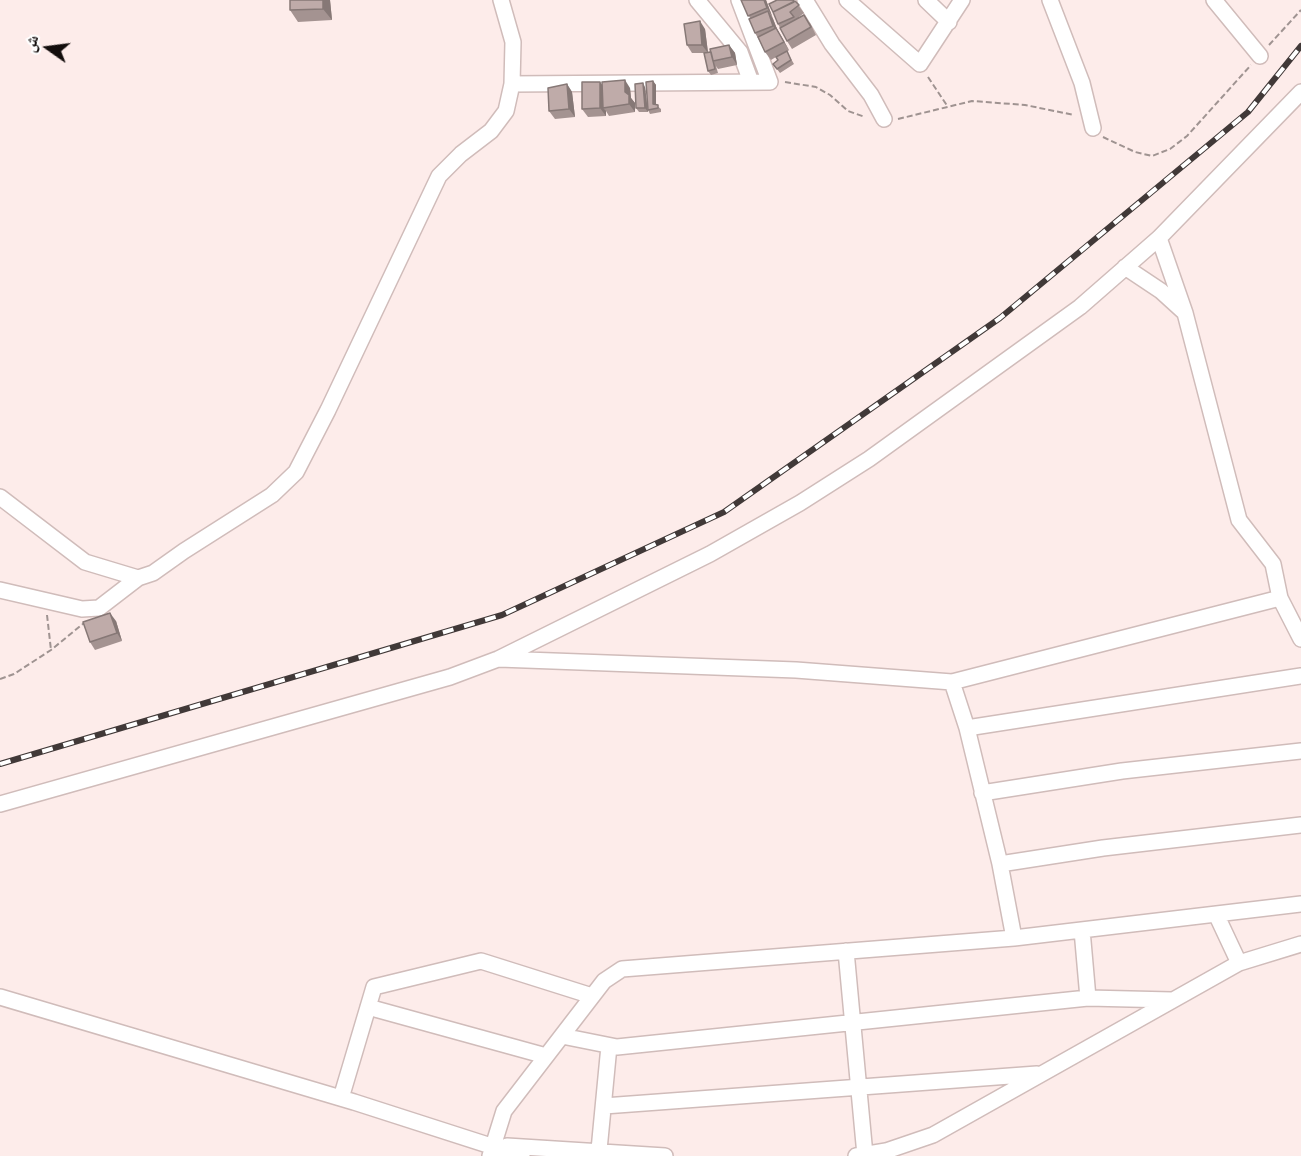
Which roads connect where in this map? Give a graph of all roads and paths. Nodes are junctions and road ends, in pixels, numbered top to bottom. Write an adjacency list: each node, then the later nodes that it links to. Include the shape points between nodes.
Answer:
1 (501, 0): 16 (street, via 513,42)
2 (697, 0): 14 (street, via 740,52)
3 (739, 0): 15 (street)
4 (805, 0): 19 (street)
5 (847, 0): 13 (street)
6 (926, 0): 11 (street)
7 (962, 0): 11 (street)
8 (1050, 0): 20 (street, via 1082,83)
9 (1214, 0): 12 (street)
10 (1301, 10): 12 (path)
11 (949, 22): 13 (street)
12 (1260, 56): 20 (path, via 1170,149 1152,156 1135,153)
13 (920, 64): 18 (path)
14 (750, 82): 15 (street); 16 (street)
15 (770, 82): 19 (path, via 816,87 855,115)
16 (512, 84): 25 (street, via 506,111 491,130 439,176 296,472 272,495 153,573)
17 (1301, 92): 21 (street)
18 (948, 107): 19 (path); 20 (path, via 972,102 1025,105 1074,115)
19 (884, 119)
20 (1092, 128)
21 (1159, 238): 22 (street); 23 (street)
22 (1125, 267): 23 (street); 32 (street, via 1080,307 997,368 800,503 710,554)
23 (1185, 313): 27 (street, via 1239,520 1273,564)
24 (0, 497): 25 (street, via 85,562)
25 (138, 578): 29 (street)
26 (0, 590): 28 (street)
27 (1280, 598): 30 (street); 35 (street)
28 (42, 599): 29 (street, via 82,609); 31 (path, via 50,627)
29 (99, 608): 31 (path)
30 (1301, 639)
31 (51, 650): 34 (path)
32 (498, 659): 35 (street, via 796,670); 39 (street, via 450,677)
33 (1301, 676): 36 (street)
34 (0, 679)
35 (952, 682): 36 (street)
36 (967, 728): 38 (street)
37 (1301, 751): 38 (street, via 1122,771)
38 (982, 793): 41 (street)
39 (0, 804)
40 (1301, 825): 41 (street)
41 (1000, 864): 45 (street)
42 (1301, 904): 43 (street)
43 (1216, 914): 44 (street); 48 (street)
44 (1082, 930): 45 (street); 51 (street)
45 (1014, 938): 47 (street)
46 (1301, 944): 48 (street)
47 (846, 951): 49 (street, via 622,969 604,981); 54 (street)
48 (1239, 963): 52 (street)
49 (592, 996): 53 (street, via 481,961 374,987); 55 (street)
50 (0, 997): 60 (street)
51 (1088, 998): 52 (street); 54 (street)
52 (1172, 1000): 58 (street)
53 (368, 1007): 57 (street); 60 (street)
54 (852, 1023): 56 (street); 59 (street)
55 (562, 1035): 56 (street); 57 (street)
56 (609, 1046): 61 (street)
57 (546, 1056): 63 (street, via 504,1111)
58 (1044, 1074): 59 (street); 64 (street, via 933,1135 886,1151)
59 (857, 1088): 61 (street); 64 (street)
60 (340, 1098): 63 (street)
61 (604, 1106): 62 (street)
62 (599, 1150): 63 (street); 66 (street)
63 (492, 1151): 65 (street)
64 (860, 1155)
65 (522, 1156)
66 (665, 1156)

